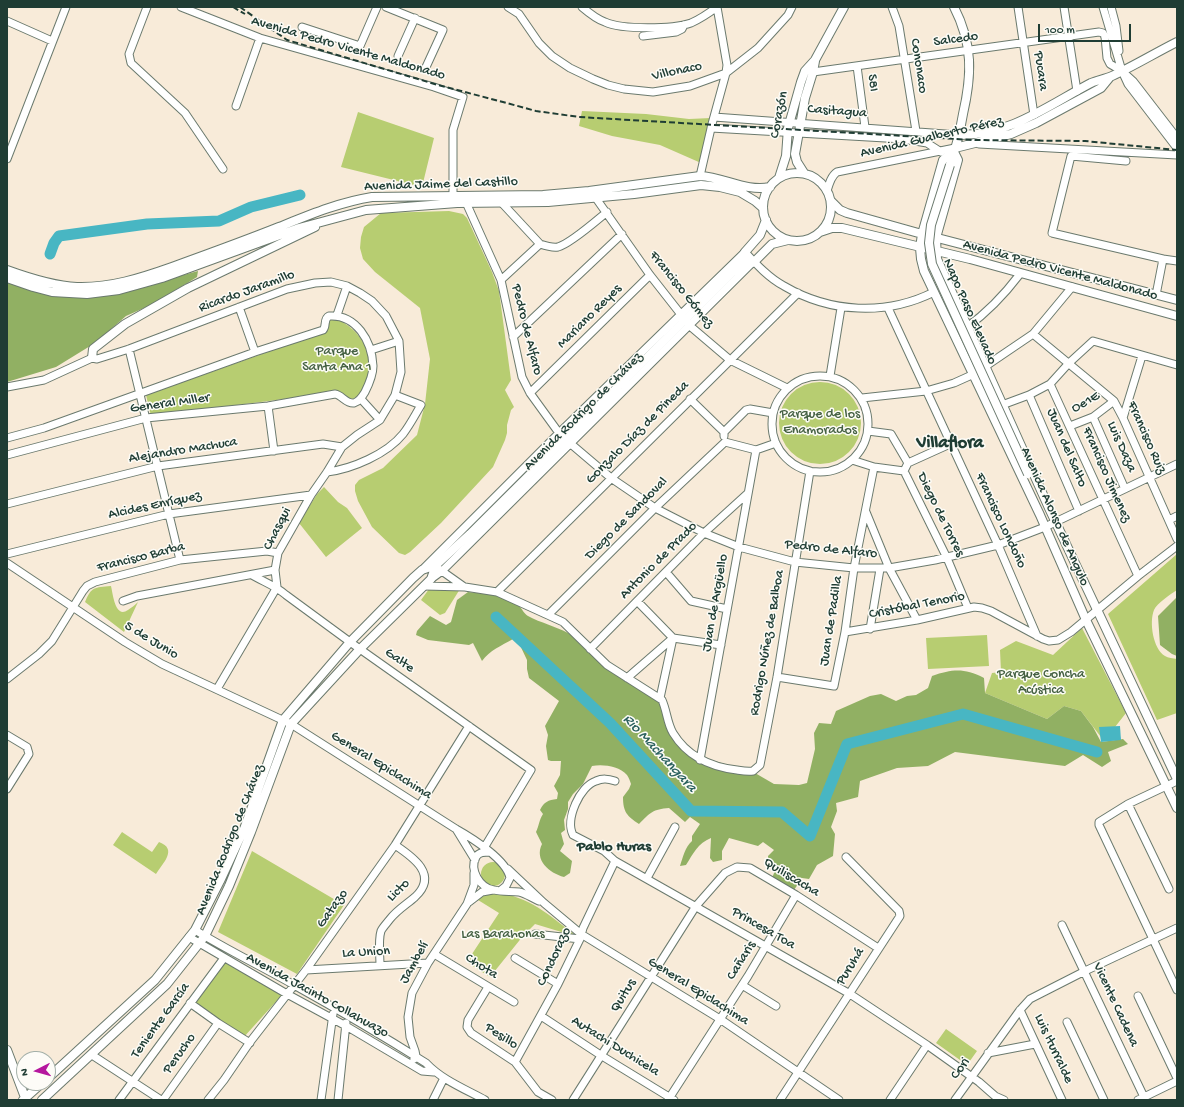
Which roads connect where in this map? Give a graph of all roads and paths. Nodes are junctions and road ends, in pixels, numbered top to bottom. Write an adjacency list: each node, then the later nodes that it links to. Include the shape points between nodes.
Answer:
1 (66, 7): 26 (street)
2 (147, 7): 59 (street, via 129,54 130,63 185,113)
3 (181, 7): 25 (street, Avenida Pedro Vicente Maldonado)
4 (377, 7): 22 (street, via 360,46)
5 (386, 7): 19 (street)
6 (508, 7): 18 (street, Villonaco)
7 (522, 7): 18 (street)
8 (582, 7): 21 (street, via 594,17 616,26)
9 (717, 7): 21 (street); 37 (street, via 727,65)
10 (792, 7): 37 (street, Villonaco, via 788,15 758,48)
11 (844, 7): 31 (main road, Corazón)
12 (892, 7): 32 (street, Cononaco, via 899,26)
13 (954, 7): 29 (main road, via 962,22)
14 (1018, 7): 28 (street, Pucara)
15 (1064, 7): 24 (street)
16 (1103, 7): 35 (street)
17 (1111, 7): 35 (street)
18 (518, 14): 37 (street, Villonaco, via 552,56 593,80 608,85 654,92 690,86)
19 (415, 18): 30 (street); 34 (street, via 443,30)
20 (7, 21): 26 (street)
21 (684, 25): 23 (street, via 676,32)
22 (302, 27)
23 (643, 36)
24 (1069, 37): 28 (street, Salcedo); 35 (street, Salcedo, via 1103,33 1107,58 1110,64); 39 (street)
25 (260, 38): 40 (street); 66 (street, Avenida Pedro Vicente Maldonado, via 463,97 453,130)
26 (52, 42): 57 (street)
27 (1177, 42): 35 (main road, Avenida Gualberto Pérez)
28 (1023, 43): 29 (street, Salcedo); 41 (street, Pucara)
29 (969, 51): 32 (street, Salcedo); 50 (main road, via 970,80)
30 (398, 56)
31 (815, 60): 36 (main road, Corazón); 43 (main road, Corazón, via 800,82)
32 (904, 60): 33 (street, Salcedo); 47 (street, Cononaco)
33 (857, 66): 36 (street, Salcedo); 45 (street, S8I)
34 (426, 67)
35 (1122, 71): 38 (main road, Avenida Gualberto Pérez); 51 (street, via 1133,81); 53 (street, via 1128,84)
36 (813, 72): 44 (main road, Corazón)
37 (726, 73): 42 (street)
38 (1110, 77): 39 (main road, Avenida Gualberto Pérez, via 1097,80); 52 (main road, Avenida Gualberto Pérez, via 1101,88 1036,123 1011,134)
39 (1077, 91): 41 (main road, Avenida Gualberto Pérez)
40 (236, 106)
41 (1034, 115): 50 (main road, Avenida Gualberto Pérez, via 988,133)
42 (714, 117): 43 (street, Casitagua); 46 (street)
43 (790, 122): 44 (street, Casitagua); 48 (main road, Corazón)
44 (800, 123): 45 (street, Casitagua); 49 (main road, Corazón)
45 (865, 127): 47 (street, Casitagua)
46 (711, 128): 48 (street, Casitagua); 61 (street)
47 (916, 131): 50 (street, Casitagua)
48 (788, 132): 49 (street, Casitagua); 62 (main road, Corazón, via 786,156)
49 (798, 132): 54 (street, Casitagua, via 902,139 927,143); 60 (main road, Corazón, via 795,157)
50 (959, 135): 55 (main road)
51 (1177, 138)
52 (974, 144): 55 (main road, Avenida Alonso de Angulo); 55 (main road, Avenida Gualberto Pérez); 56 (street)
53 (1177, 148)
54 (941, 152): 55 (street, Avenida Gualberto Pérez); 64 (street, Avenida Gualberto Pérez, via 838,172 830,180)
55 (956, 153): 76 (main road, Avenida Alonso de Angulo, via 943,160); 77 (main road, Avenida Alonso de Angulo); 157 (main road, Napo Paso Elevado, bridge, via 931,225 929,243 932,264)
56 (1177, 155)
57 (7, 159)
58 (1126, 161): 83 (street, via 1071,156 1052,233)
59 (223, 169)
60 (804, 173): 62 (main road); 64 (main road, via 820,181)
61 (700, 176): 63 (main road, Avenida Jaime del Castillo, via 756,188); 65 (main road, Avenida Jaime del Castillo)
62 (779, 178): 63 (main road)
63 (770, 187): 70 (main road)
64 (828, 191): 69 (main road)
65 (593, 194): 68 (main road, Avenida Jaime del Castillo); 70 (main road, Avenida Jaime del Castillo, via 634,194 701,185 740,192); 71 (street, Francisco Gómez)
66 (453, 199): 67 (main road, Avenida Jaime del Castillo); 73 (main road, Avenida Jaime del Castillo, via 366,210); 85 (main road, Avenida Jaime del Castillo, via 372,197 343,204 203,256 115,284 64,286)
67 (464, 199): 68 (main road, Avenida Jaime del Castillo); 90 (street, Pedro de Alfaro)
68 (500, 199): 79 (street)
69 (831, 201): 74 (main road, via 831,215); 76 (main road, Avenida Pedro Vicente Maldonado, via 843,212)
70 (763, 208): 72 (main road)
71 (606, 212): 75 (street, Francisco Gómez); 79 (street, via 561,246)
72 (766, 220): 78 (main road, via 775,233); 82 (main road, Avenida Rodrigo de Chávez)
73 (328, 221): 89 (main road, Avenida Jaime del Castillo, via 298,228 162,278 119,290 87,294 52,292); 111 (main road, via 188,288 125,324 93,349)
74 (820, 232): 78 (main road, via 805,240); 80 (main road, Avenida Pedro Vicente Maldonado, via 842,228)
75 (622, 234): 88 (street, Francisco Gómez); 105 (street)
76 (922, 234): 77 (main road, Avenida Pedro Vicente Maldonado); 80 (main road, Avenida Alonso de Angulo)
77 (936, 238): 81 (main road, Avenida Alonso de Angulo); 95 (main road, Avenida Pedro Vicente Maldonado)
78 (788, 240): 82 (main road, Avenida Rodrigo de Chávez, via 772,244)
79 (540, 244): 90 (street)
80 (920, 248): 81 (main road, Avenida Pedro Vicente Maldonado); 93 (main road, Avenida Alonso de Angulo, via 924,271)
81 (936, 251): 87 (main road, Avenida Pedro Vicente Maldonado); 103 (main road, Avenida Alonso de Angulo, via 939,266)
82 (749, 258): 86 (main road, Avenida Rodrigo de Chávez); 86 (main road, Avenida Rodrigo de Chávez); 94 (street, via 774,280); 102 (street, Avenida Rodrigo de Chávez); 102 (street, Avenida Rodrigo de Chávez)
83 (1163, 259): 84 (street); 95 (street)
84 (1177, 261)
85 (7, 270)
86 (733, 272): 102 (main road, Avenida Rodrigo de Chávez)
87 (1020, 274): 92 (main road, Avenida Pedro Vicente Maldonado); 103 (street, via 996,303)
88 (650, 275): 102 (street, Francisco Gómez); 123 (street, Mariano Reyes)
89 (7, 278)
90 (501, 280): 105 (street, Pedro de Alfaro)
91 (347, 286): 97 (street, Ricardo Jaramillo, via 331,282 315,283 287,289); 100 (street); 106 (street, Ricardo Jaramillo, via 372,301 386,316)
92 (1072, 287): 101 (main road, Avenida Pedro Vicente Maldonado); 104 (street)
93 (934, 292): 99 (street); 116 (main road, Avenida Alonso de Angulo)
94 (798, 293): 98 (street); 112 (street, Gonzalo Díaz de Pineda)
95 (1156, 295): 96 (main road, Avenida Pedro Vicente Maldonado)
96 (1177, 300)
97 (239, 307): 107 (street, Ricardo Jaramillo); 109 (street)
98 (841, 308): 99 (street); 117 (street)
99 (888, 308): 121 (street, Francisco Londoño)
100 (337, 315): 108 (street, via 356,324); 109 (street, General Miller, via 326,317 324,328)
101 (1177, 316)
102 (685, 320): 112 (street, Francisco Gómez); 141 (main road, Avenida Rodrigo de Chávez)
103 (967, 327): 115 (main road, Avenida Alonso de Angulo)
104 (1033, 334): 113 (street, Francisco Ruiz); 115 (street)
105 (512, 337): 123 (street, Pedro de Alfaro, via 520,370)
106 (399, 341): 108 (street); 124 (street, Ricardo Jaramillo, via 401,372)
107 (129, 349): 111 (street, Ricardo Jaramillo, via 97,359); 122 (street)
108 (370, 350): 127 (street, via 373,366)
109 (255, 352): 122 (street, General Miller)
110 (1142, 356): 113 (street, via 1093,341); 114 (street); 135 (street)
111 (92, 358): 119 (street, Ricardo Jaramillo, via 44,380)
112 (730, 360): 120 (street, Francisco Gómez); 128 (street, Gonzalo Díaz de Pineda)
113 (1069, 363): 118 (street); 129 (street, Francisco Ruiz)
114 (1177, 365)
115 (985, 367): 116 (street); 130 (main road, Avenida Alonso de Angulo)
116 (974, 374): 121 (street); 170 (main road, Avenida Alonso de Angulo)
117 (830, 376): 120 (street, via 814,375 800,379); 126 (street, via 842,380)
118 (1050, 384): 125 (street); 137 (street, Francisco Jimenez)
119 (7, 386)
120 (787, 388): 132 (street)
121 (926, 391): 126 (street); 144 (street, Francisco Londoño)
122 (141, 394): 134 (street); 140 (street, General Miller, via 44,428)
123 (530, 394): 141 (street, Pedro de Alfaro)
124 (395, 395): 136 (street, Ricardo Jaramillo); 156 (street, via 421,405 402,435 366,460 345,469)
125 (1029, 395): 130 (street); 168 (street, Juan del Salto)
126 (862, 398): 138 (street, via 868,414)
127 (361, 399): 131 (street, General Miller, via 354,403 347,402 335,394); 136 (street)
128 (690, 399): 139 (street); 159 (street, Gonzalo Díaz de Pineda)
129 (1114, 401): 133 (street, Oe1E); 135 (street, Francisco Ruiz)
130 (1002, 405): 166 (main road, Avenida Alonso de Angulo)
131 (268, 406): 134 (street, General Miller); 147 (street)
132 (773, 413): 139 (street, via 746,410); 143 (street, via 772,428)
133 (1093, 416): 137 (street, Oe1E); 160 (street, Luis Daza)
134 (146, 418): 148 (street, General Miller); 152 (street)
135 (1123, 418): 158 (street, Francisco Ruiz)
136 (380, 420): 145 (street, Ricardo Jaramillo)
137 (1070, 426): 163 (street, Francisco Jimenez)
138 (868, 431): 149 (street, via 863,447); 150 (street, Diego de Torres, via 891,434)
139 (724, 432): 142 (street)
140 (7, 438)
141 (565, 439): 159 (street, Pedro de Alfaro); 186 (main road, Avenida Rodrigo de Chávez); 191 (street, Avenida Rodrigo de Chávez); 192 (street, Avenida Rodrigo de Chávez)
142 (725, 442): 146 (street); 165 (street, Diego de Sandoval)
143 (776, 442): 146 (street); 155 (street, via 784,456 795,465)
144 (950, 444): 150 (street); 177 (street, Francisco Londoño)
145 (342, 447): 147 (street, Alejandro Machuca, via 323,444); 156 (street, Chasqui)
146 (756, 450): 161 (street, Juan de Argüello)
147 (274, 451): 152 (street, Alejandro Machuca)
148 (7, 455)
149 (852, 460): 153 (street); 155 (street, via 840,468 825,472)
150 (908, 463): 154 (street, Diego de Torres)
151 (1177, 464): 158 (street, Pedro de Alfaro)
152 (158, 466): 164 (street, Alejandro Machuca); 169 (street)
153 (874, 467): 154 (street); 167 (street, Juan de Padilla)
154 (904, 470): 182 (street, Diego de Torres)
155 (810, 471): 184 (street, Rodrigo Núñez de Balboa)
156 (327, 472): 162 (street, Chasqui)
157 (1028, 475): 166 (main road, Napo Paso Elevado); 170 (main road, Napo Paso Elevado)
158 (1149, 477): 160 (street, Pedro de Alfaro); 172 (street, Francisco Ruiz)
159 (611, 478): 165 (street, Pedro de Alfaro); 200 (street, Gonzalo Díaz de Pineda)
160 (1125, 489): 163 (street, Pedro de Alfaro)
161 (748, 493): 175 (street, Antonio de Prado); 179 (street, Juan de Argüello)
162 (311, 495): 169 (street, Alcides Enríquez); 180 (street, Chasqui)
163 (1102, 499): 168 (street, Pedro de Alfaro); 195 (street, Francisco Jimenez)
164 (7, 504)
165 (655, 508): 175 (street, Pedro de Alfaro); 207 (street, Diego de Sandoval)
166 (1049, 508): 173 (main road, Avenida Alonso de Angulo)
167 (866, 511): 187 (street, Juan de Padilla); 188 (street)
168 (1079, 511): 173 (street, Pedro de Alfaro)
169 (169, 514): 181 (street, Alcides Enríquez); 183 (street)
170 (1040, 514): 174 (main road, Avenida Alonso de Angulo)
171 (1177, 516): 172 (street)
172 (1169, 520): 176 (street, Francisco Ruiz)
173 (1056, 522): 174 (street, Pedro de Alfaro); 206 (main road, Avenida Alonso de Angulo)
174 (1045, 527): 177 (street, Pedro de Alfaro); 209 (main road, Avenida Alonso de Angulo)
175 (704, 534): 179 (street, Pedro de Alfaro); 193 (street, Antonio de Prado)
176 (1177, 539)
177 (998, 545): 182 (street, Pedro de Alfaro); 212 (street, Francisco Londoño)
178 (1177, 546): 195 (street, Cristóbal Tenorio)
179 (739, 547): 184 (street, Pedro de Alfaro); 205 (street, Juan de Argüello)
180 (278, 553): 183 (street, Francisco Barba, via 267,551); 190 (street, Chasqui)
181 (7, 554)
182 (947, 558): 188 (street, Pedro de Alfaro); 204 (street, Diego de Torres)
183 (180, 560): 203 (street, Francisco Barba, via 95,582 87,586)
184 (795, 562): 187 (street, Pedro de Alfaro); 218 (street, Rodrigo Núñez de Balboa)
185 (7, 563): 203 (street, 5 de Junio)
186 (436, 565): 191 (main road, Avenida Rodrigo de Chávez); 192 (street); 196 (main road, Avenida Rodrigo de Chávez)
187 (854, 568): 189 (street, Pedro de Alfaro); 211 (street, Juan de Padilla)
188 (889, 568): 189 (street, Pedro de Alfaro); 208 (street)
189 (880, 569): 210 (street)
190 (275, 570): 194 (street); 197 (street, Chasqui)
191 (422, 570): 214 (main road, Avenida Rodrigo de Chávez)
192 (442, 571): 196 (street, Avenida Rodrigo de Chávez); 199 (street)
193 (666, 572): 202 (street, Antonio de Prado); 205 (street, via 691,600)
194 (252, 575): 197 (street, Galte); 201 (street, via 137,596)
195 (1138, 576): 206 (street, Cristóbal Tenorio)
196 (430, 579): 198 (main road, Avenida Rodrigo de Chávez)
197 (274, 586): 214 (street, Galte); 221 (street)
198 (424, 586): 199 (street); 216 (main road, Avenida Rodrigo de Chávez)
199 (465, 587): 200 (street)
200 (497, 592): 207 (street)
201 (123, 601)
202 (637, 601): 213 (street); 217 (street, Antonio de Prado)
203 (74, 607): 220 (street, Francisco Barba, via 52,641); 221 (street, 5 de Junio, via 162,664)
204 (968, 608): 208 (street, Cristóbal Tenorio); 212 (street, Cristóbal Tenorio, via 987,609)
205 (727, 609): 215 (street, Juan de Argüello)
206 (1097, 610): 209 (street, Cristóbal Tenorio); 228 (main road, Avenida Alonso de Angulo)
207 (548, 615): 217 (street, via 563,622)
208 (917, 620): 210 (street, Cristóbal Tenorio)
209 (1086, 620): 212 (street, Cristóbal Tenorio, via 1058,640 1046,641); 230 (main road, Avenida Alonso de Angulo)
210 (870, 629): 211 (street, Cristóbal Tenorio)
211 (845, 632): 218 (street, Juan de Padilla, via 834,686)
212 (1038, 636)
213 (672, 638): 215 (street); 219 (street); 222 (street)
214 (350, 642): 216 (street, Galte); 223 (main road, Avenida Rodrigo de Chávez)
215 (721, 646): 227 (street, Juan de Argüello)
216 (360, 649): 224 (main road, Avenida Rodrigo de Chávez); 225 (street, Galte)
217 (590, 649): 219 (street, via 607,665)
218 (777, 677): 227 (street, Rodrigo Núñez de Balboa, via 760,765 749,772 724,769)
219 (627, 678): 222 (street)
220 (7, 679)
221 (217, 689): 223 (street, 5 de Junio)
222 (660, 698): 227 (street, via 673,734)
223 (283, 720): 224 (street, 5 de Junio); 253 (main road, Avenida Rodrigo de Chávez, via 244,829)
224 (291, 724): 233 (street, General Epiclachima); 255 (main road, Avenida Rodrigo de Chávez, via 251,832)
225 (469, 726): 233 (street, Gatazo); 238 (street, Galte, via 531,770)
226 (7, 735): 231 (street, via 27,747 29,754)
227 (700, 760)
228 (1177, 780): 230 (street)
229 (615, 781): 241 (street, Princesa Toa, via 595,781 586,787 574,808 570,824 573,835 604,850)
230 (1167, 786): 232 (street); 234 (main road, Avenida Alonso de Angulo)
231 (7, 789)
232 (1128, 804): 245 (street); 258 (street, via 1099,822 1099,825)
233 (420, 806): 236 (street, General Epiclachima); 237 (street, Gatazo)
234 (1177, 808)
235 (675, 826): 244 (street)
236 (456, 829): 238 (street, General Epiclachima); 240 (street, General Epiclachima)
237 (395, 845): 267 (street, Licto, via 422,867 424,883 421,891 397,911 383,928 380,934); 269 (street, Gatazo)
238 (487, 850): 240 (street, via 478,854); 242 (street)
239 (846, 857): 261 (street, Puruhá, via 899,911 900,916)
240 (475, 860): 243 (street)
241 (615, 861): 244 (street, Princesa Toa); 257 (street, Condorazo)
242 (506, 868): 246 (street, via 510,878 506,886); 248 (street, General Epiclachima)
243 (474, 873): 246 (street, via 487,887); 249 (street, Jambelí, via 474,885)
244 (647, 878): 250 (street, Princesa Toa)
245 (1169, 889)
246 (497, 890): 248 (street, General Epiclachima, via 520,892); 249 (street, Jambelí, via 482,892)
247 (796, 895): 250 (street, Quiliscacha, via 750,868 737,867 725,873); 260 (street, Cañaris); 261 (street, Quiliscacha)
248 (544, 903): 257 (street, General Epiclachima)
249 (467, 904): 262 (street, Jambelí)
250 (696, 906): 260 (street, Princesa Toa); 271 (street, Quitus)
251 (1062, 925): 270 (street, Vicente Cadena)
252 (1177, 928): 258 (street, Cori)
253 (195, 930): 255 (street, Avenida Jacinto Collahuazo); 256 (main road, Avenida Rodrigo de Chávez)
254 (535, 934): 257 (street)
255 (205, 936): 259 (main road, Avenida Rodrigo de Chávez); 273 (street, Avenida Jacinto Collahuazo)
256 (189, 937): 259 (street, Avenida Jacinto Collahuazo); 265 (main road, Avenida Rodrigo de Chávez)
257 (580, 937): 271 (street, General Epiclachima); 272 (street, Condorazo)
258 (1152, 938): 270 (street, Cori); 276 (street)
259 (199, 944): 263 (street, Avenida Jacinto Collahuazo); 268 (main road, Avenida Rodrigo de Chávez)
260 (766, 946): 274 (street, Cañaris); 278 (street, Princesa Toa)
261 (878, 948): 278 (street, Puruhá)
262 (434, 954): 266 (street, Jambelí); 275 (street, Chota)
263 (224, 958): 277 (street, Avenida Jacinto Collahuazo); 281 (street, Teniente García)
264 (515, 958): 272 (street)
265 (171, 960): 268 (main road); 304 (main road, Avenida Rodrigo de Chávez, via 155,980)
266 (428, 963): 267 (street, La Union); 298 (street, Jambelí, via 412,993 408,1017 410,1037)
267 (380, 965): 269 (street, La Union)
268 (181, 967): 297 (main road, Avenida Rodrigo de Chávez, via 167,984)
269 (306, 970): 273 (street, Gatazo)
270 (1085, 970): 284 (street, Cori, via 1030,999); 315 (street, Vicente Cadena)
271 (651, 977): 288 (street, General Epiclachima); 299 (street, Quitus)
272 (558, 984): 286 (street, Condorazo)
273 (294, 985): 277 (street, Gatazo); 283 (street, Avenida Jacinto Collahuazo)
274 (742, 985): 282 (street); 288 (street, Cañaris)
275 (488, 987): 280 (street, Chota); 300 (street, Pesillo, via 468,1020 467,1027 471,1033)
276 (1177, 990)
277 (287, 994): 287 (street, Avenida Jacinto Collahuazo); 292 (street, Gatazo)
278 (850, 994): 294 (street, Princesa Toa); 306 (street, Puruhá)
279 (1138, 996): 309 (street)
280 (514, 1002)
281 (190, 1003): 290 (street); 310 (street, Teniente García)
282 (776, 1006)
283 (333, 1008): 285 (street, Avenida Jacinto Collahuazo); 287 (street)
284 (1020, 1010): 293 (street, Luis Iturralde); 296 (street, Cori)
285 (347, 1015): 291 (street); 298 (street, Avenida Jacinto Collahuazo)
286 (541, 1016): 299 (street, Autachi Duchicela); 300 (street, Condorazo)
287 (332, 1018): 291 (street, Avenida Jacinto Collahuazo); 320 (street)
288 (720, 1019): 306 (street, General Epiclachima); 314 (street, Cañaris)
289 (1067, 1022): 332 (street)
290 (218, 1023): 292 (street); 318 (street, Perucho)
291 (346, 1026): 301 (street, Avenida Jacinto Collahuazo); 321 (street)
292 (250, 1043): 319 (street, Gatazo)
293 (1035, 1044): 296 (street, Cori); 331 (street, Luis Iturralde)
294 (927, 1045): 307 (street, Princesa Toa); 328 (street)
295 (7, 1050): 302 (main road)
296 (988, 1053): 307 (street, Cori)
297 (92, 1055): 310 (street); 316 (main road, Avenida Rodrigo de Chávez)
298 (416, 1056): 301 (street); 305 (street, Avenida Jacinto Collahuazo)
299 (602, 1056): 314 (street, Autachi Duchicela); 325 (street, Quitus)
300 (515, 1062): 324 (street, Pesillo, via 538,1092)
301 (412, 1064): 305 (street, Avenida Jacinto Collahuazo, via 422,1071)
302 (13, 1068): 303 (main road); 313 (main road)
303 (16, 1071)
304 (56, 1071)
305 (434, 1072): 308 (street, Avenida Jacinto Collahuazo)
306 (799, 1072): 326 (street, Puruhá); 327 (street, General Epiclachima)
307 (971, 1076): 312 (street, Princesa Toa); 329 (street, Cori)
308 (444, 1078): 322 (street); 323 (street, Avenida Jacinto Collahuazo)
309 (1177, 1079): 315 (street)
310 (132, 1082): 317 (street, Teniente García); 318 (street)
311 (34, 1091): 313 (main road)
312 (995, 1098): 330 (street, Princesa Toa)
313 (25, 1099)
314 (671, 1099)
315 (1141, 1099)
316 (42, 1100)
317 (119, 1100)
318 (162, 1100)
319 (208, 1100)
320 (321, 1100)
321 (338, 1100)
322 (433, 1100)
323 (485, 1100)
324 (552, 1100)
325 (573, 1100)
326 (780, 1100)
327 (839, 1100)
328 (890, 1100)
329 (955, 1100)
330 (1004, 1100)
331 (1062, 1100)
332 (1104, 1100)

